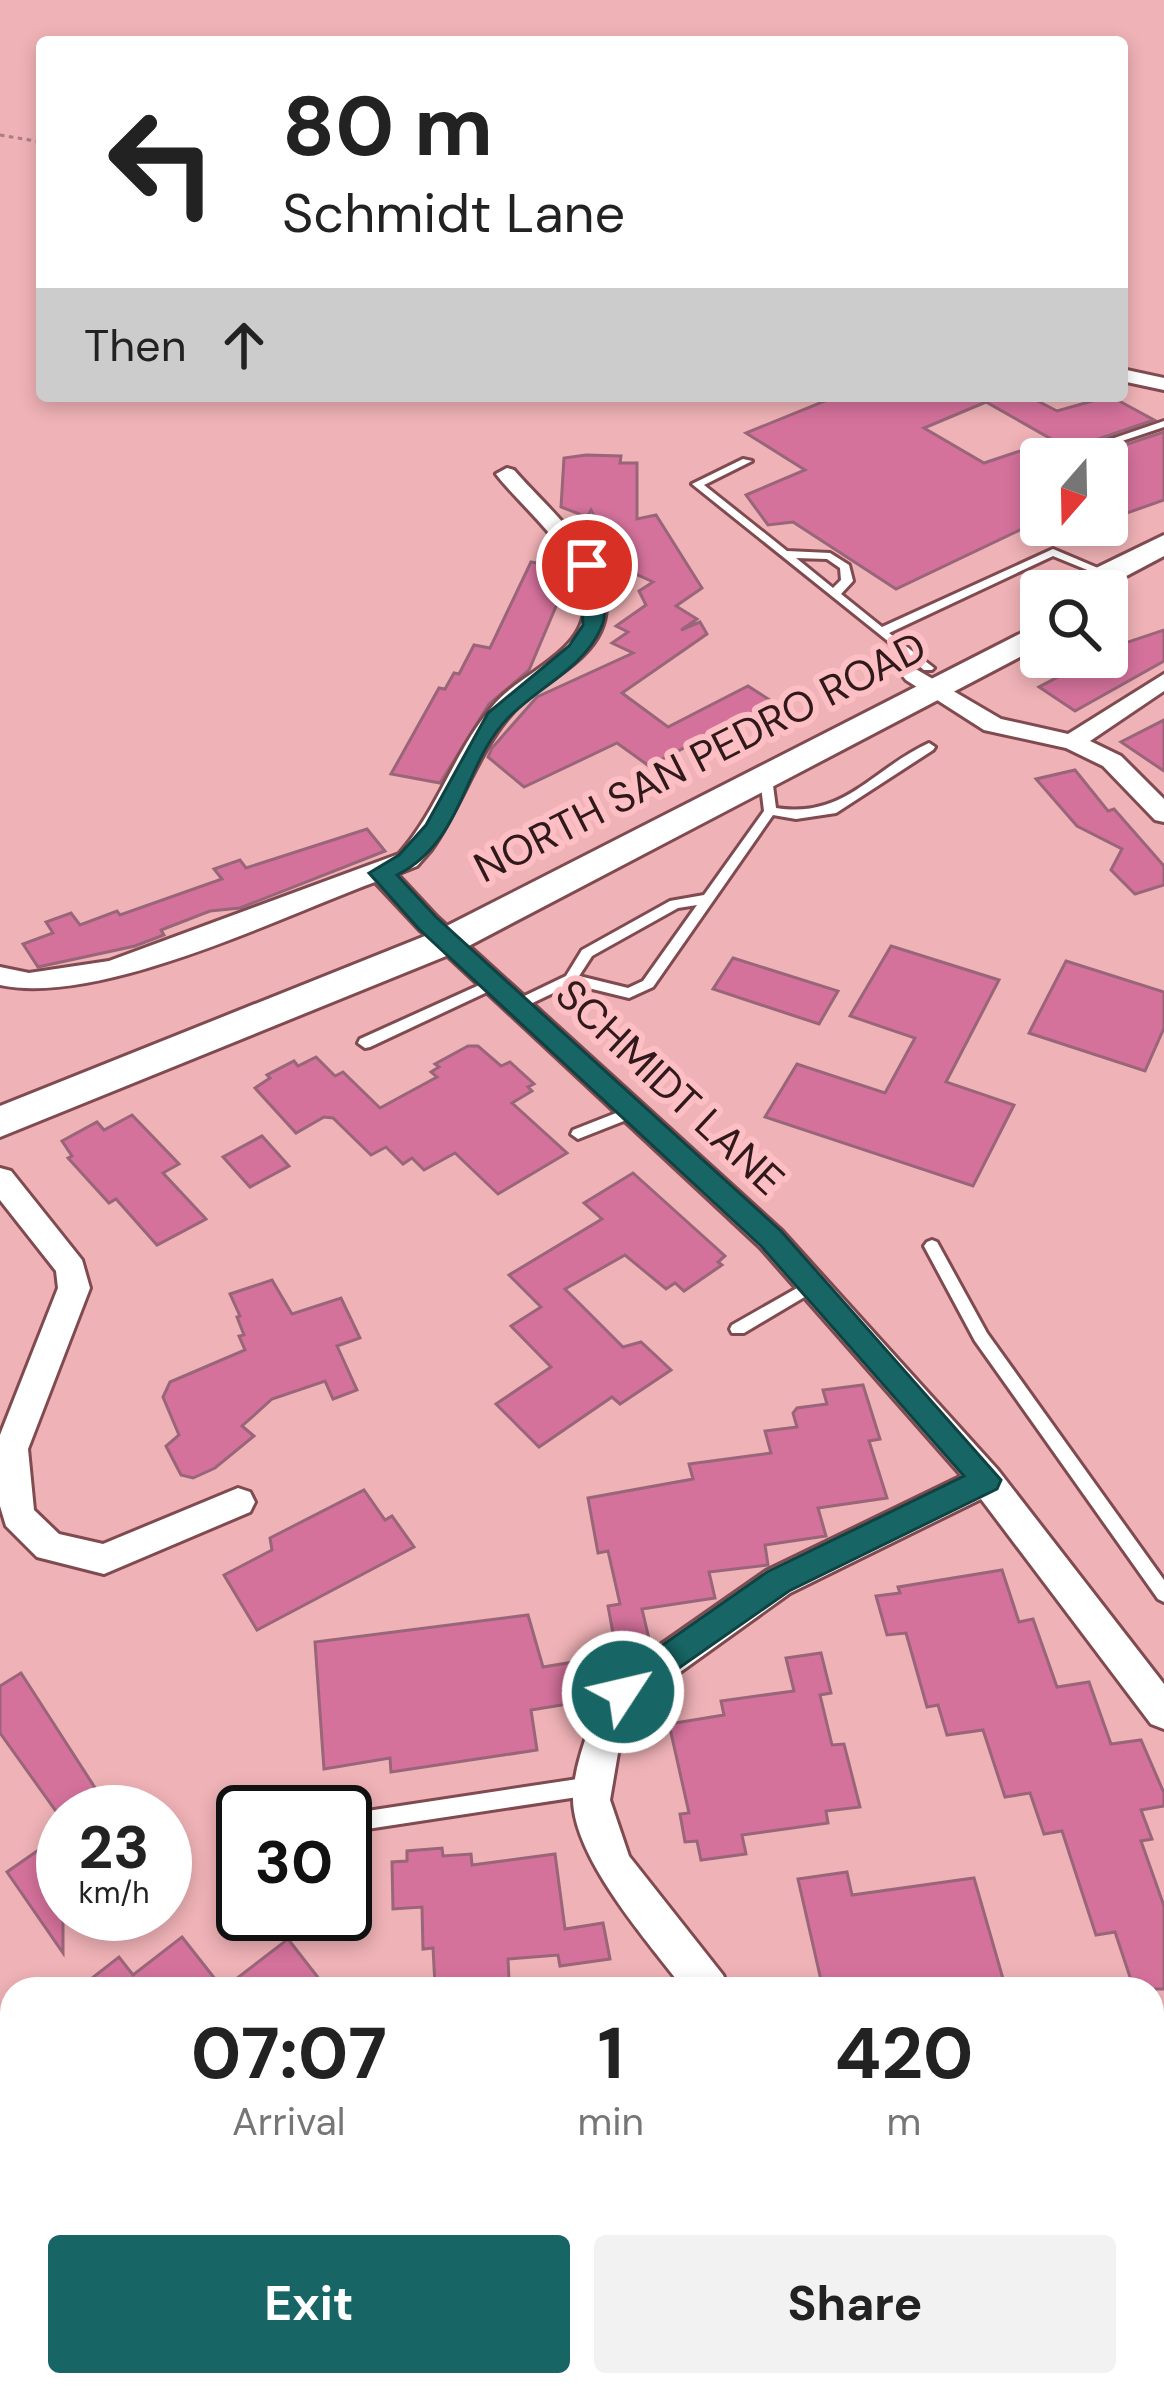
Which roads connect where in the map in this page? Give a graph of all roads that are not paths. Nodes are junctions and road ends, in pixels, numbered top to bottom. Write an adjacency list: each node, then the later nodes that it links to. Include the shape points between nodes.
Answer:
1 (1128, 376): 2 (street)
2 (1164, 384)
3 (1164, 424): 4 (lane)
4 (1121, 438)
5 (747, 461): 8 (lane, via 697,484)
6 (507, 474): 23 (street, via 580,549 593,582 593,625 577,650 495,718 435,828 408,860)
7 (1164, 544): 11 (main road)
8 (784, 554): 13 (lane); 13 (lane, via 830,556 845,567 847,581)
9 (1164, 566): 12 (main road)
10 (1083, 570): 15 (lane, via 1053,551)
11 (1127, 570)
12 (1128, 578)
13 (834, 594): 15 (lane)
14 (1020, 621): 17 (main road, NORTH SAN PEDRO ROAD)
15 (881, 632): 17 (lane)
16 (1020, 641): 17 (main road, NORTH SAN PEDRO ROAD)
17 (926, 678): 19 (street, via 993,724); 21 (main road, NORTH SAN PEDRO ROAD); 25 (main road, NORTH SAN PEDRO ROAD, via 536,874)
18 (1164, 681): 19 (street)
19 (1072, 742): 22 (street, via 1112,761)
20 (929, 747): 21 (lane, via 832,810 796,815)
21 (768, 795): 24 (lane); 25 (main road, NORTH SAN PEDRO ROAD)
22 (1164, 814)
23 (381, 873): 25 (street, SCHMIDT LANE); 26 (street, via 113,970 47,982)
24 (706, 898): 27 (lane, via 675,904 587,953); 27 (lane, via 648,984 629,993)
25 (438, 932): 28 (street, SCHMIDT LANE); 30 (main road, NORTH SAN PEDRO ROAD); 32 (main road, NORTH SAN PEDRO ROAD)
26 (0, 976)
27 (572, 979): 28 (lane)
28 (507, 994): 29 (lane); 31 (street, SCHMIDT LANE)
29 (365, 1043)
30 (0, 1096)
31 (634, 1111): 33 (lane); 36 (street, SCHMIDT LANE)
32 (0, 1122)
33 (578, 1134)
34 (0, 1179): 39 (street, via 71,1268 74,1288 11,1450 18,1516 49,1547 104,1559)
35 (932, 1246): 40 (lane, via 981,1337)
36 (813, 1286): 37 (lane); 38 (street, SCHMIDT LANE)
37 (738, 1329)
38 (986, 1480): 41 (street, SCHMIDT LANE); 42 (street, via 778,1582 623,1692)
39 (238, 1502)
40 (1164, 1594)
41 (1164, 1712)
42 (594, 1786): 43 (lane); 44 (street, via 591,1800 613,1866)
43 (372, 1819)
44 (700, 1977)

